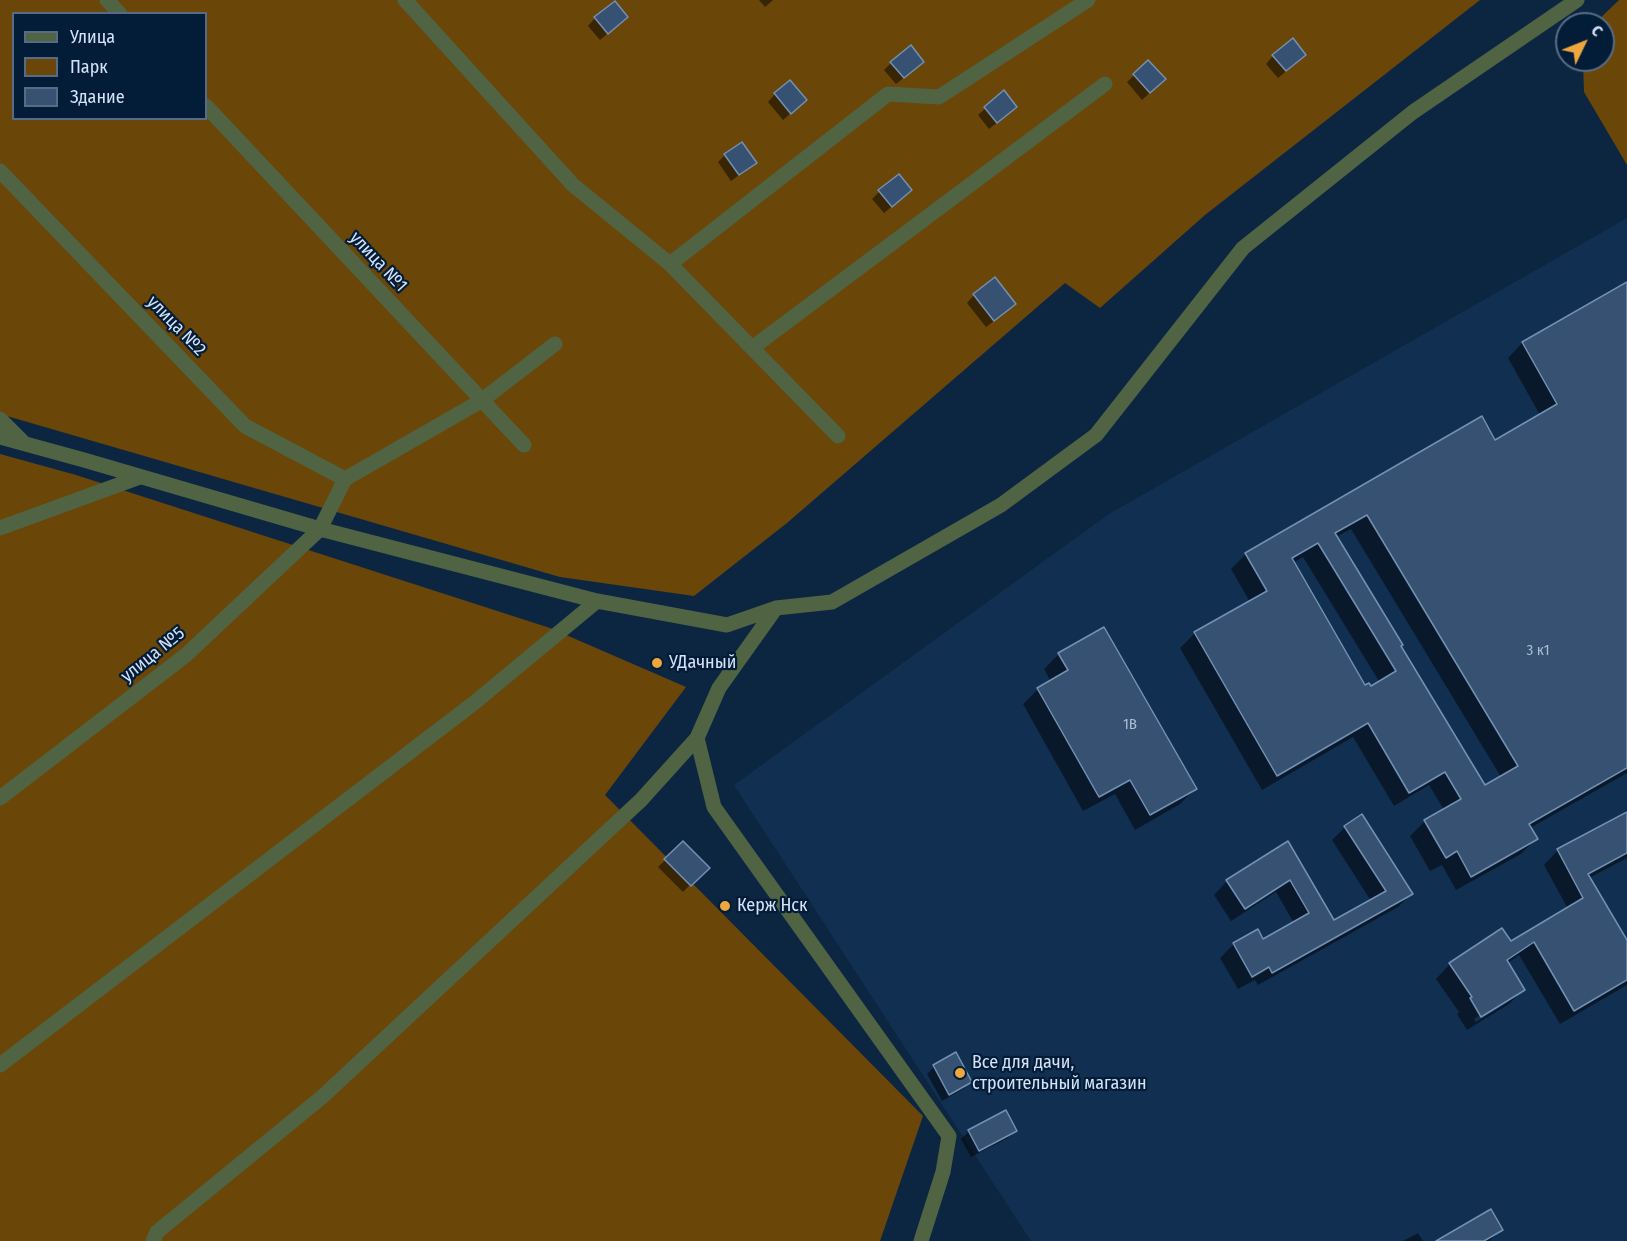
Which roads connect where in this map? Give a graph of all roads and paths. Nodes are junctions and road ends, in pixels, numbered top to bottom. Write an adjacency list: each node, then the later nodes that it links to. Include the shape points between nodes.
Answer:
1 (108, 0): 5 (street)
2 (1088, 0): 9 (street, via 939,98 888,94)
3 (1577, 0): 23 (street, via 1413,112 1243,248 1096,435 1001,505 832,602)
4 (409, 1): 9 (street, via 573,185)
5 (118, 12)
6 (1105, 84): 11 (street)
7 (207, 107): 12 (street, улица №1)
8 (0, 171): 19 (street, улица №2, via 245,426)
9 (670, 264): 11 (street)
10 (555, 344): 12 (street)
11 (752, 348): 14 (street)
12 (481, 401): 17 (street, улица №1); 19 (street)
13 (0, 419): 16 (street)
14 (838, 436)
15 (0, 438): 16 (street)
16 (25, 444): 18 (street)
17 (524, 445)
18 (140, 477): 20 (street); 21 (street)
19 (345, 479): 21 (street)
20 (0, 528)
21 (320, 529): 22 (street); 25 (street, улица №5, via 186,655)
22 (597, 601): 23 (street, via 728,625); 26 (street, via 474,704)
23 (776, 608): 24 (street, via 719,688)
24 (697, 738): 27 (street, via 641,800 322,1097 157,1232); 28 (street, via 714,807 950,1136)
25 (0, 798)
26 (0, 1065)
27 (153, 1241)
28 (921, 1241)

